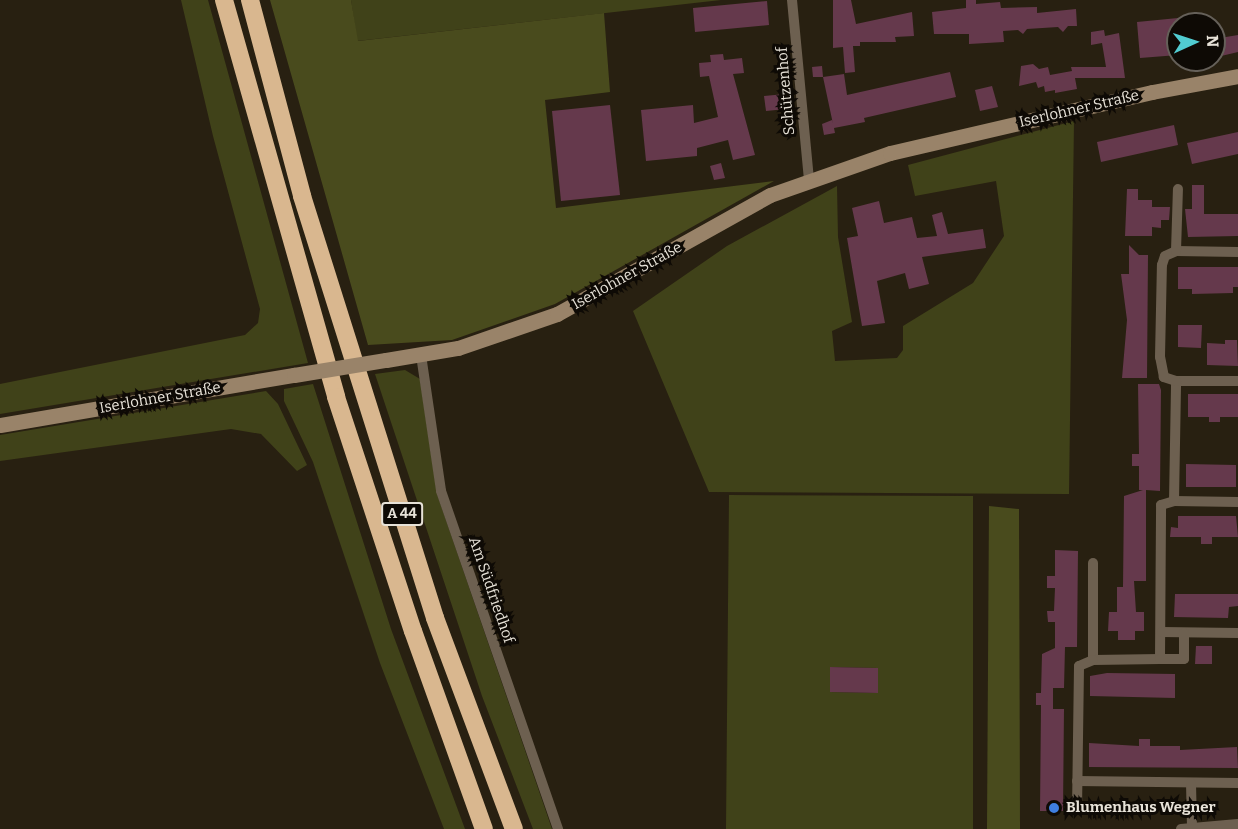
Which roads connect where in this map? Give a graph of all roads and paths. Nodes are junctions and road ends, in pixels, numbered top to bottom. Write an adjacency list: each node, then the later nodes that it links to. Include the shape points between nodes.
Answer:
1 (224, 0): 26 (highway, A 44, via 336,397)
2 (249, 0): 27 (highway, A 44, via 302,196 435,618)
3 (792, 0): 5 (street, Schützenhof)
4 (1238, 76): 5 (main road, Iserlohner Straße, via 890,153)
5 (809, 180): 9 (main road, Iserlohner Straße, via 770,195 557,314 458,348)
6 (1178, 189): 7 (street)
7 (1176, 251): 8 (street); 10 (street, via 1165,256 1162,265 1160,357 1164,376)
8 (1238, 252)
9 (421, 355): 12 (main road, Iserlohner Straße, bridge); 28 (street, Am Südfriedhof, via 441,492)
10 (1176, 381): 11 (street); 13 (street)
11 (1238, 381)
12 (0, 425)
13 (1174, 501): 14 (street); 16 (street, via 1161,505)
14 (1238, 502)
15 (1094, 563): 20 (street)
16 (1161, 632): 17 (street); 19 (street)
17 (1184, 633): 18 (street); 19 (street, via 1184,659)
18 (1238, 633)
19 (1160, 659): 20 (street)
20 (1093, 660): 21 (street, via 1079,666)
21 (1077, 781): 22 (street); 24 (street)
22 (1191, 783): 23 (street); 29 (street)
23 (1238, 783)
24 (1077, 810)
25 (1238, 824): 29 (street)
26 (484, 829)
27 (514, 829)
28 (558, 829)
29 (1187, 829)

